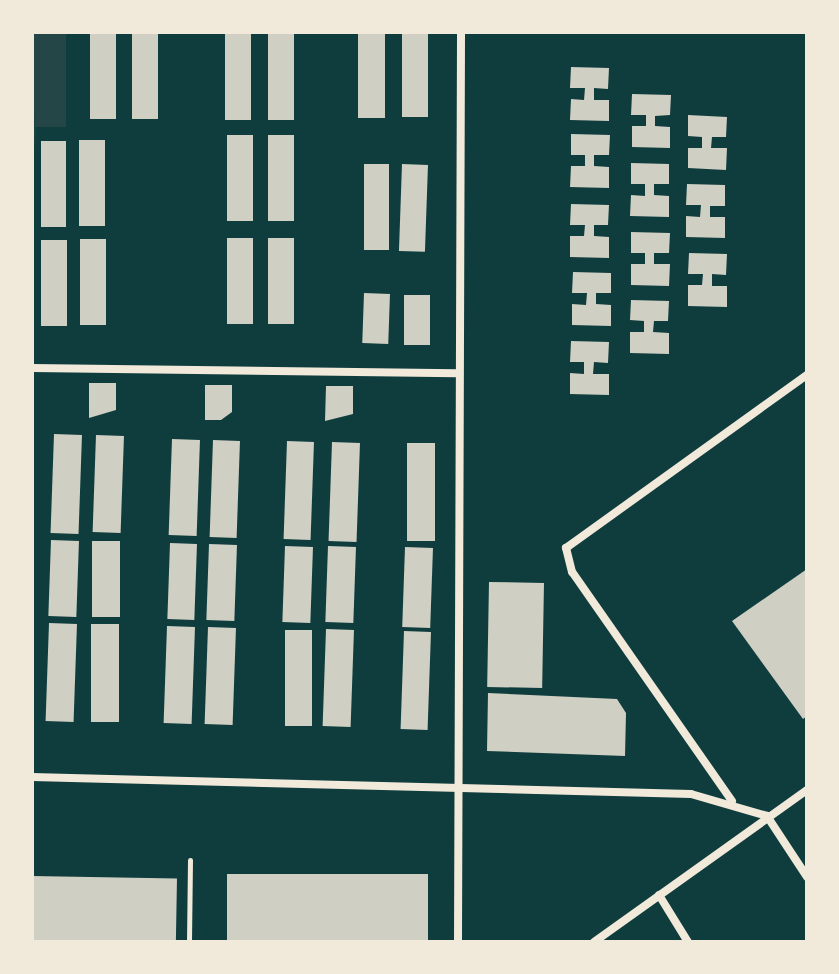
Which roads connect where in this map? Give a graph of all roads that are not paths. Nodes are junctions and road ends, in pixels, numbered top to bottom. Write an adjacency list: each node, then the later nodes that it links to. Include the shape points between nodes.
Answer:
1 (461, 32): 3 (street)
2 (32, 368): 3 (street)
3 (457, 373): 6 (street)
4 (807, 375): 8 (street, via 566,548 572,572)
5 (32, 777): 6 (street)
6 (458, 785): 8 (street); 14 (street)
7 (807, 790): 9 (street)
8 (732, 801): 9 (street)
9 (767, 816): 11 (street); 12 (street)
10 (190, 860): 13 (lane)
11 (807, 877)
12 (659, 895): 15 (street); 16 (street)
13 (189, 942)
14 (458, 942)
15 (594, 942)
16 (688, 942)

